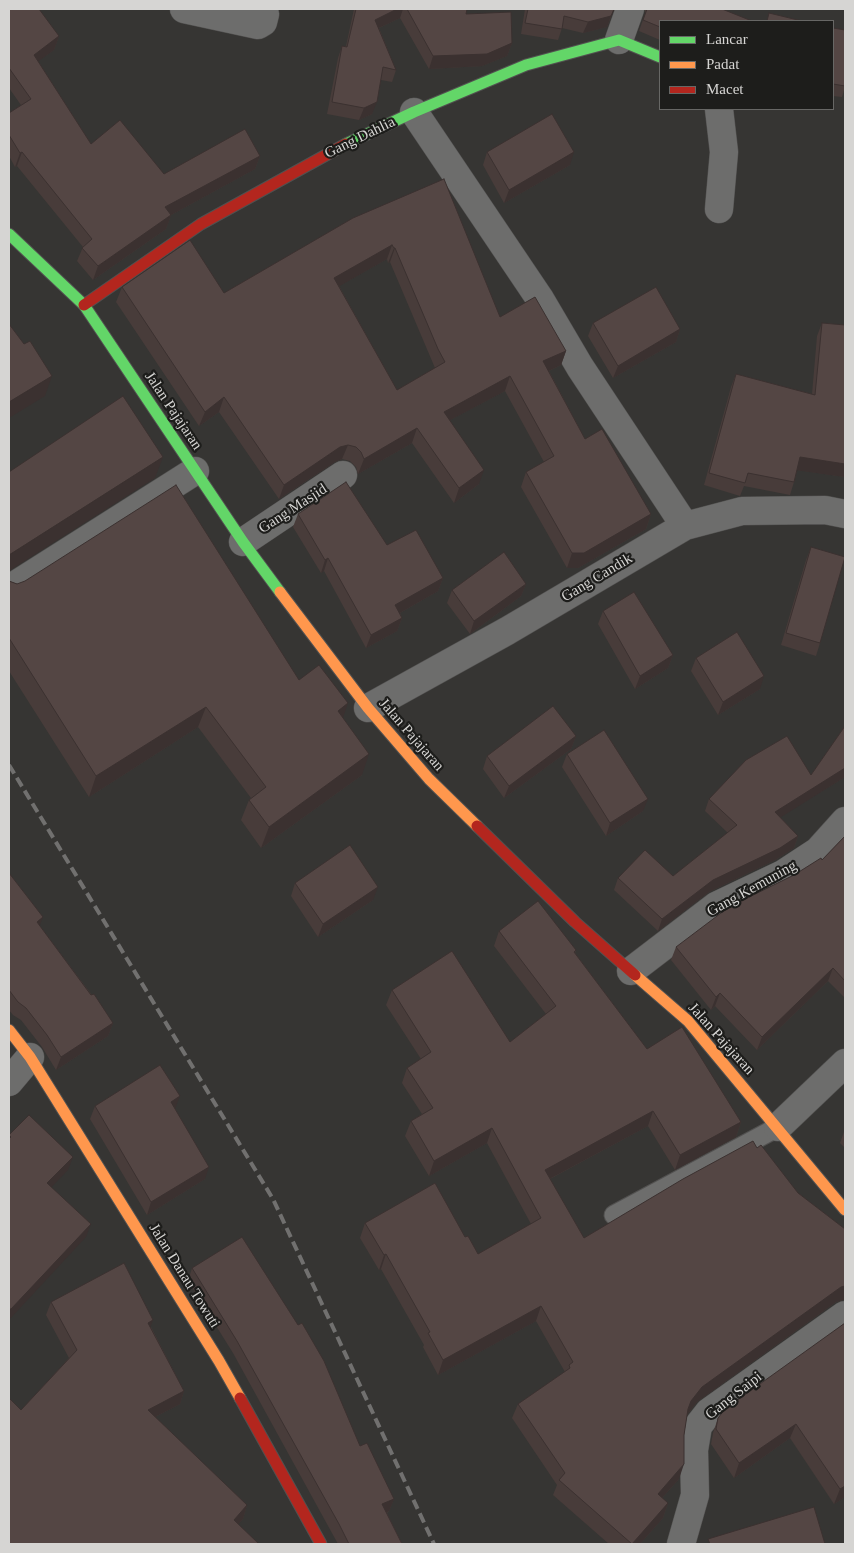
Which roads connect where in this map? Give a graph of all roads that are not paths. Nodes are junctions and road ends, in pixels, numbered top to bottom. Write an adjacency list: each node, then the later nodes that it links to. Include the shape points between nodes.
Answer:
1 (184, 9): 2 (street, via 258,25 263,22 265,14)
2 (261, 9)
3 (630, 9): 4 (street)
4 (619, 40): 5 (main road); 7 (main road, Gang Dahlia, via 526,65)
5 (659, 57)
6 (719, 110): 8 (street, via 724,152)
7 (414, 112): 10 (main road, Gang Dahlia, via 343,145 200,224); 14 (street, via 540,299 580,367)
8 (719, 209)
9 (9, 234): 10 (main road, Jalan Pajajaran)
10 (84, 305): 11 (main road, Jalan Pajajaran)
11 (195, 471): 15 (main road, Jalan Pajajaran); 16 (street)
12 (343, 476): 15 (street, Gang Masjid)
13 (845, 514): 14 (street, Gang Candik, via 825,510 742,511)
14 (685, 526): 17 (street, Gang Candik)
15 (243, 542): 17 (main road, Jalan Pajajaran)
16 (9, 589)
17 (368, 708): 19 (main road, Jalan Pajajaran, via 436,786 575,922)
18 (845, 821): 19 (street, Gang Kemuning, via 818,851 783,874 716,906)
19 (631, 971): 24 (main road, Jalan Pajajaran, via 688,1021)
20 (9, 1030): 21 (main road, Jalan Danau Towuti)
21 (30, 1057): 23 (street); 28 (main road, Jalan Danau Towuti, via 219,1361)
22 (845, 1063): 24 (street)
23 (9, 1082)
24 (778, 1127): 25 (main road, Jalan Pajajaran); 26 (lane)
25 (845, 1210)
26 (614, 1215)
27 (845, 1315): 29 (street, Gang Saipi, via 709,1412 698,1426 694,1450 694,1495)
28 (321, 1544)
29 (682, 1544)

